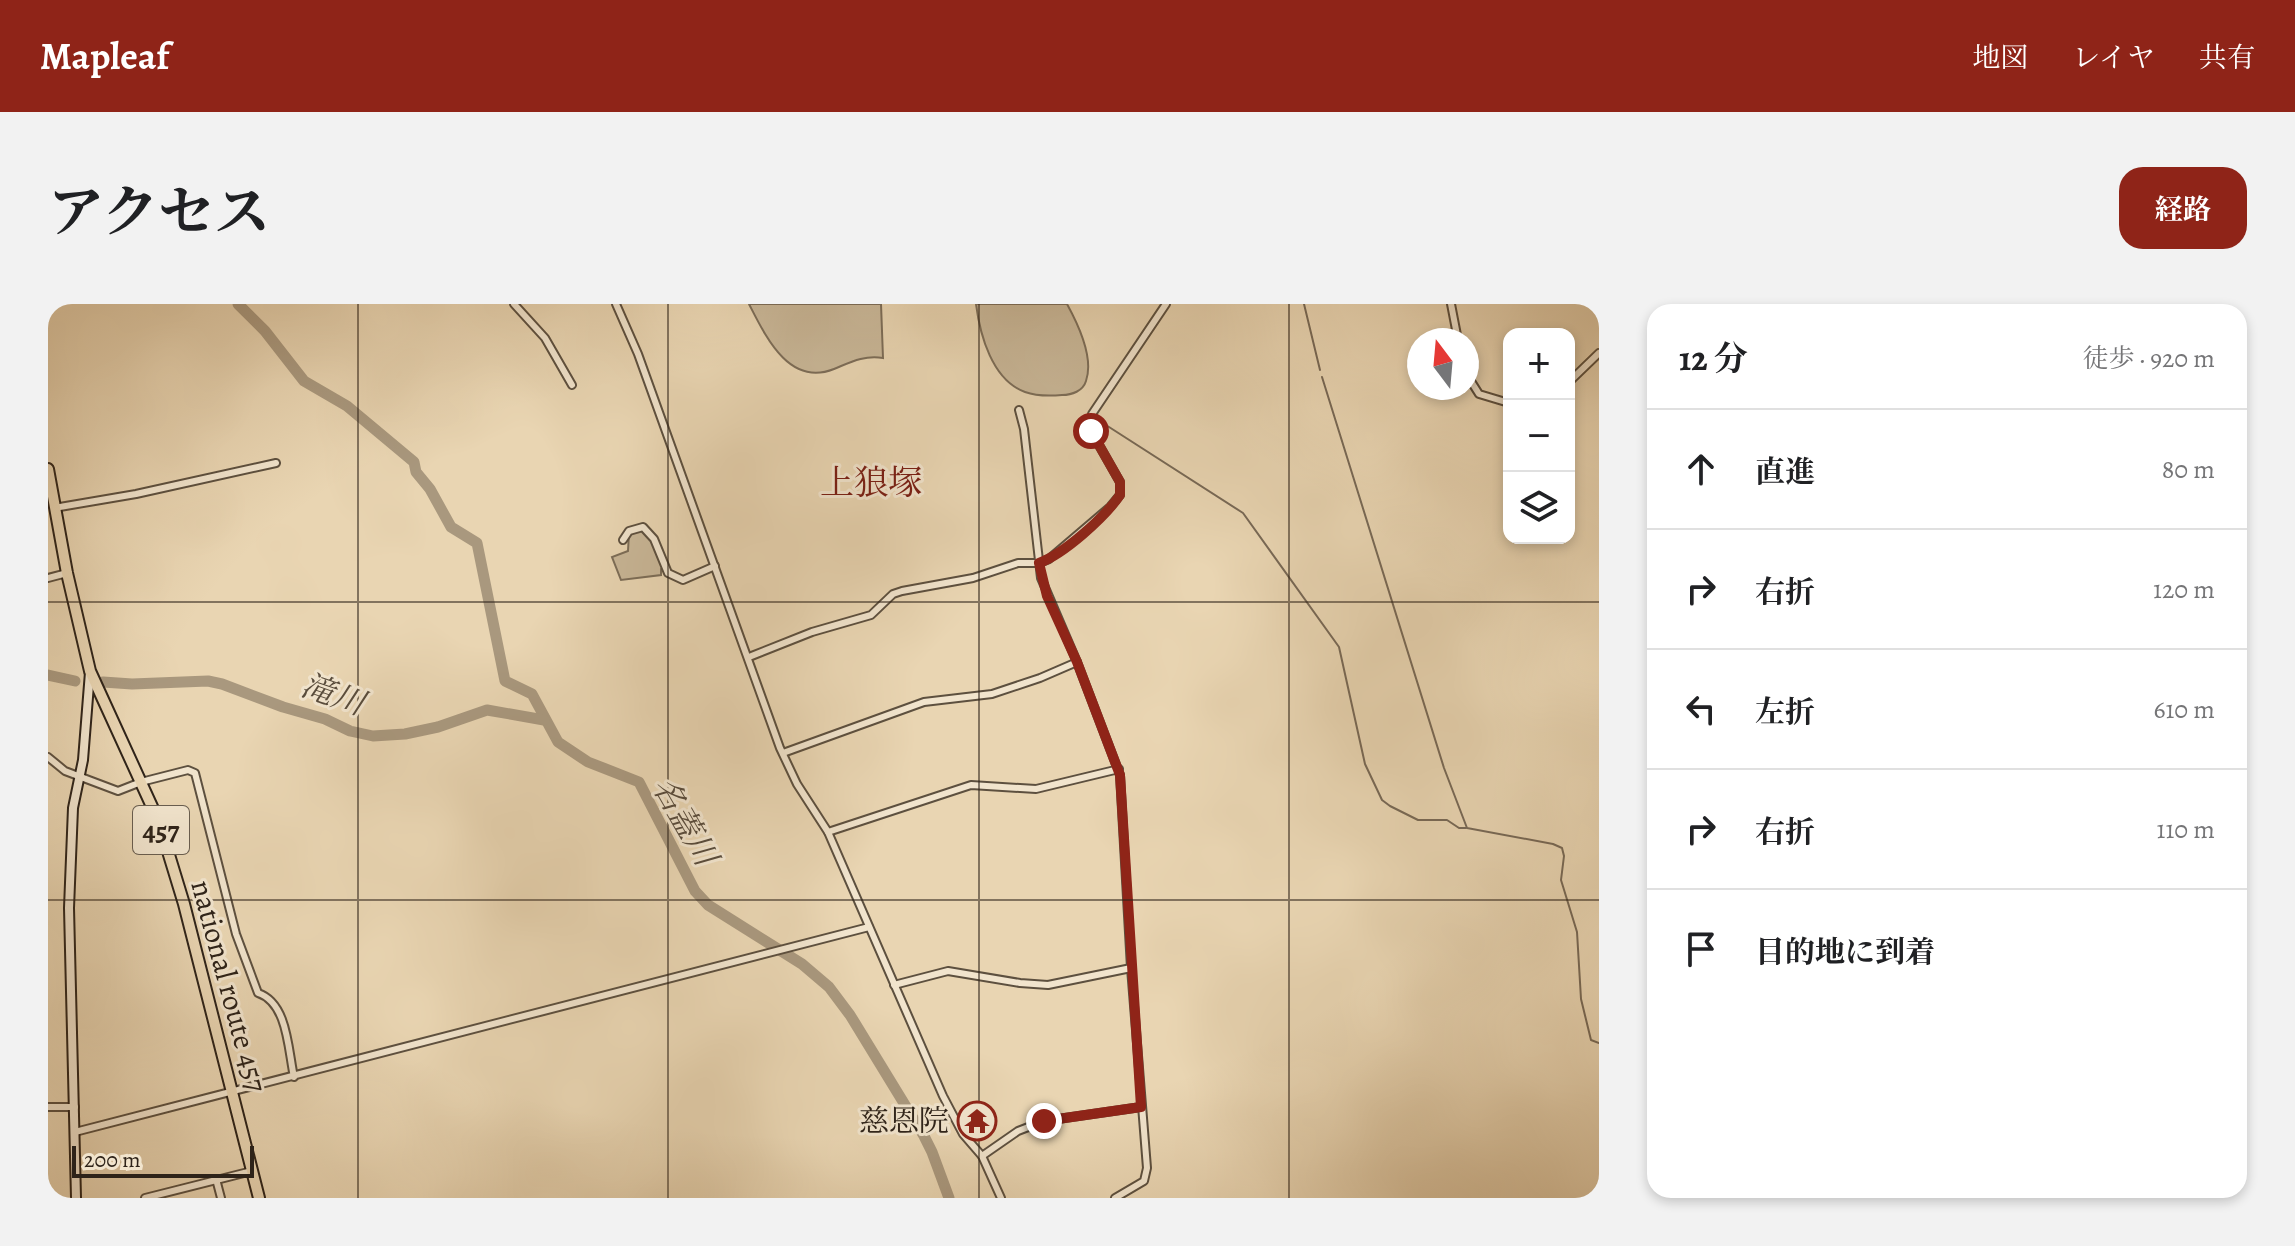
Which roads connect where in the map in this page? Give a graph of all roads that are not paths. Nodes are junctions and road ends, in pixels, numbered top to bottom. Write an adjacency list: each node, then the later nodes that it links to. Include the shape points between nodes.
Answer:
1 (514, 304): 8 (street, via 545,338)
2 (616, 304): 17 (street)
3 (1166, 304): 16 (street, via 1092,414 1091,431 1120,482 1120,495 1071,543)
4 (1451, 304): 5 (street)
5 (1456, 328)
6 (1599, 353): 7 (street)
7 (1575, 376)
8 (572, 385)
9 (1479, 394): 10 (street)
10 (1503, 401)
11 (1019, 410): 16 (street)
12 (276, 463): 14 (street)
13 (48, 469): 14 (highway, national route 457 / 457)
14 (54, 508): 18 (highway, national route 457 / 457)
15 (623, 540): 17 (street, via 629,531 643,527 668,573 683,580)
16 (1039, 563): 20 (street, via 1018,563 973,578 902,591 871,615); 21 (street, via 1047,596)
17 (715, 566): 20 (street)
18 (67, 573): 19 (street); 22 (highway, national route 457 / 457)
19 (48, 578)
20 (749, 657): 23 (street)
21 (1077, 662): 23 (street, via 982,697 924,702); 25 (street)
22 (90, 671): 26 (street); 27 (highway, national route 457 / 457)
23 (783, 753): 28 (street)
24 (48, 757): 26 (street)
25 (1119, 769): 28 (street, via 1036,789 971,785); 30 (street)
26 (78, 777): 27 (street, via 118,791); 35 (street, via 69,908)
27 (141, 782): 32 (street, via 188,770 195,773 236,934 258,993 278,1009); 33 (highway, national route 457 / 457, via 184,904)
28 (828, 832): 29 (street)
29 (869, 927): 31 (street); 32 (street)
30 (1131, 968): 31 (street, via 1048,985 948,971); 36 (street)
31 (894, 985): 38 (street, via 956,1121)
32 (294, 1077): 33 (street)
33 (232, 1090): 37 (street); 39 (highway, national route 457 / 457)
34 (48, 1107): 35 (street)
35 (75, 1107): 37 (street)
36 (1141, 1107): 38 (street, via 1044,1121 1018,1131); 46 (street, via 1144,1181)
37 (75, 1132): 41 (street)
38 (982, 1156): 45 (street)
39 (252, 1171): 40 (street); 44 (highway, national route 457 / 457)
40 (216, 1179): 42 (street); 43 (street)
41 (76, 1198)
42 (145, 1198)
43 (221, 1198)
44 (259, 1198)
45 (1001, 1198)
46 (1115, 1198)

